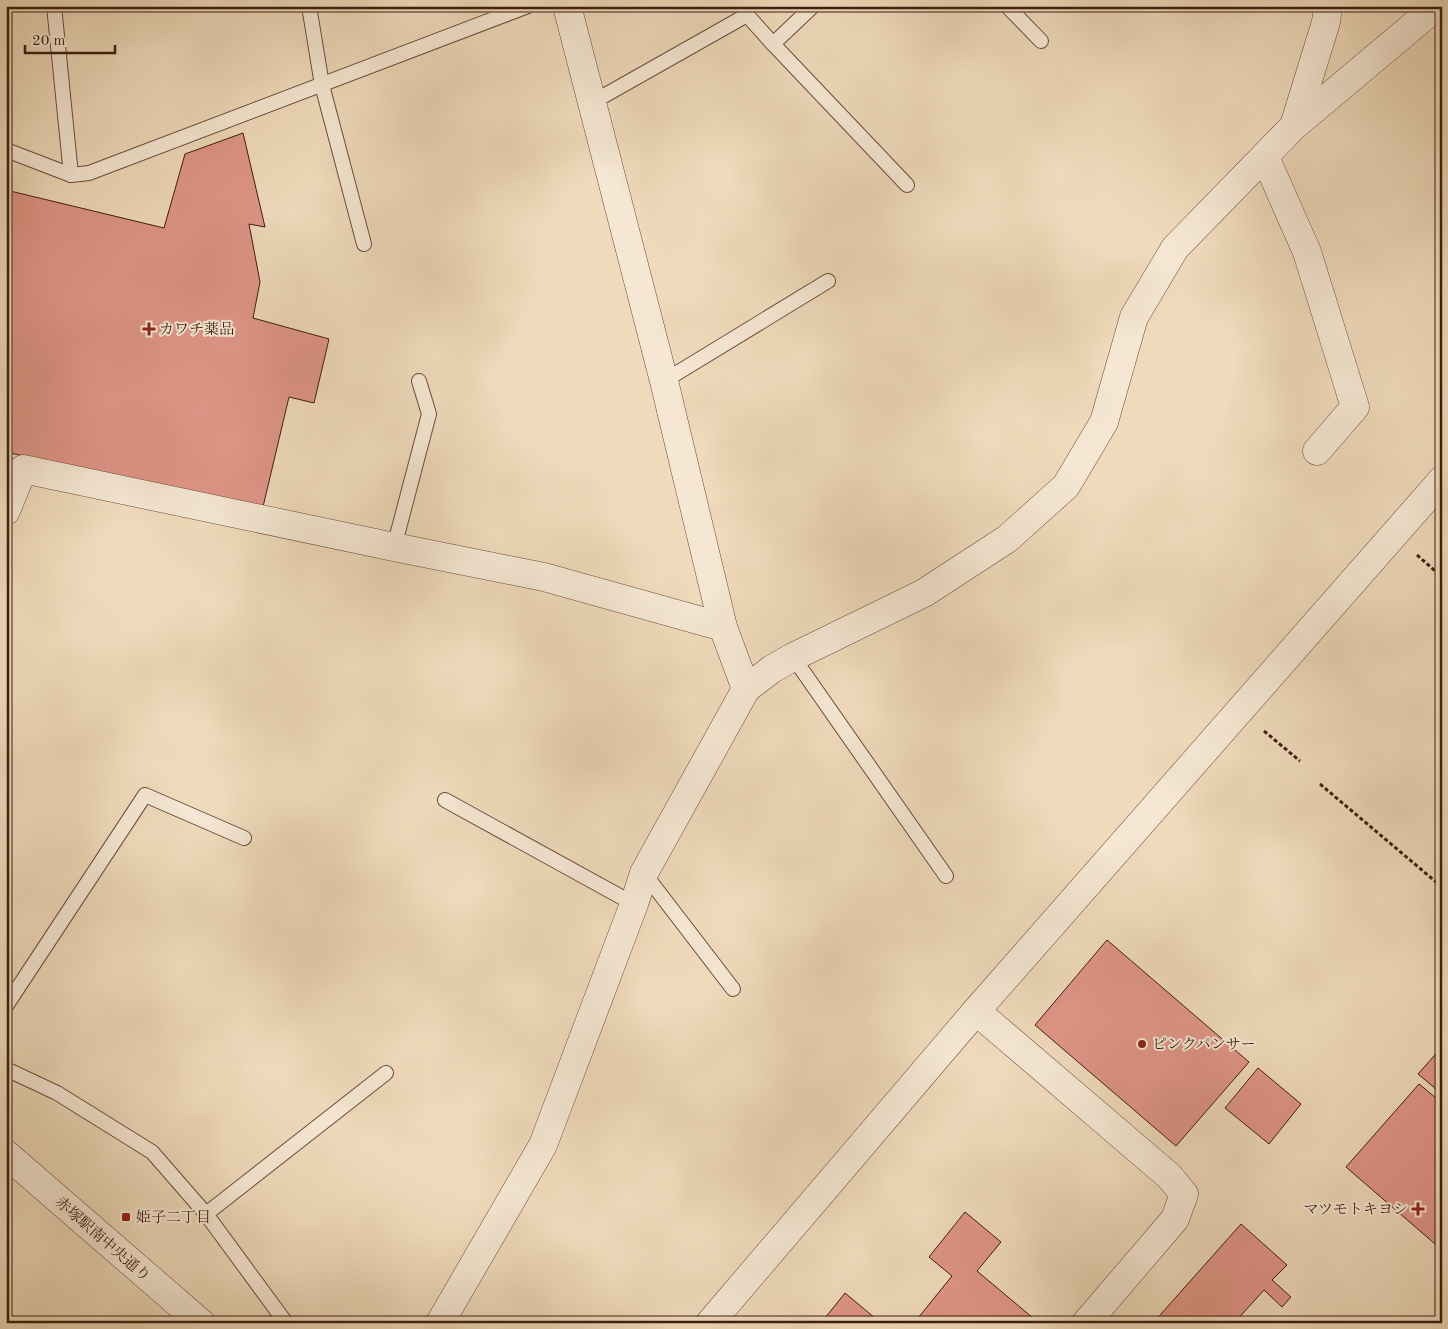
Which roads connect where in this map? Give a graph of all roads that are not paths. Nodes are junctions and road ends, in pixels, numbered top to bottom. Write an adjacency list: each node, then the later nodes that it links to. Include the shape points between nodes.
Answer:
1 (54, 6): 16 (lane)
2 (309, 6): 11 (lane)
3 (528, 6): 11 (lane)
4 (568, 6): 12 (street)
5 (813, 6): 10 (lane)
6 (1007, 6): 9 (lane)
7 (1328, 6): 13 (street)
8 (1437, 6): 13 (street)
9 (1041, 41)
10 (773, 44): 12 (lane, via 746,15); 17 (lane)
11 (322, 85): 16 (lane, via 89,173); 18 (lane)
12 (593, 102): 20 (street)
13 (1294, 126): 15 (street)
14 (6, 150): 16 (lane)
15 (1264, 157): 22 (street, via 1308,252 1355,407); 28 (street, via 1175,248 1134,317 1104,422 1066,486 1007,538 924,593)
16 (71, 175)
17 (907, 185)
18 (364, 244)
19 (828, 281): 20 (lane)
20 (664, 381): 27 (street)
21 (419, 382): 26 (lane, via 429,414)
22 (1317, 451)
23 (13, 480): 25 (street); 26 (street, via 23,469)
24 (1442, 480): 37 (street)
25 (6, 512)
26 (394, 547): 27 (street, via 544,577)
27 (723, 627): 29 (street)
28 (792, 657): 29 (street); 33 (lane)
29 (746, 689): 32 (street)
30 (445, 800): 34 (lane)
31 (244, 838): 36 (lane, via 145,795)
32 (644, 872): 34 (street); 35 (lane)
33 (946, 876)
34 (634, 904): 44 (street, via 544,1145)
35 (733, 989)
36 (6, 1006)
37 (976, 1011): 45 (street); 46 (street, via 1169,1176 1184,1194 1175,1220)
38 (6, 1069): 41 (lane, via 57,1092 152,1152)
39 (386, 1073): 41 (lane)
40 (6, 1154): 42 (street, 赤塚駅南中央通り)
41 (206, 1214): 43 (lane)
42 (201, 1323)
43 (286, 1323)
44 (440, 1323)
45 (710, 1323)
46 (1086, 1323)

